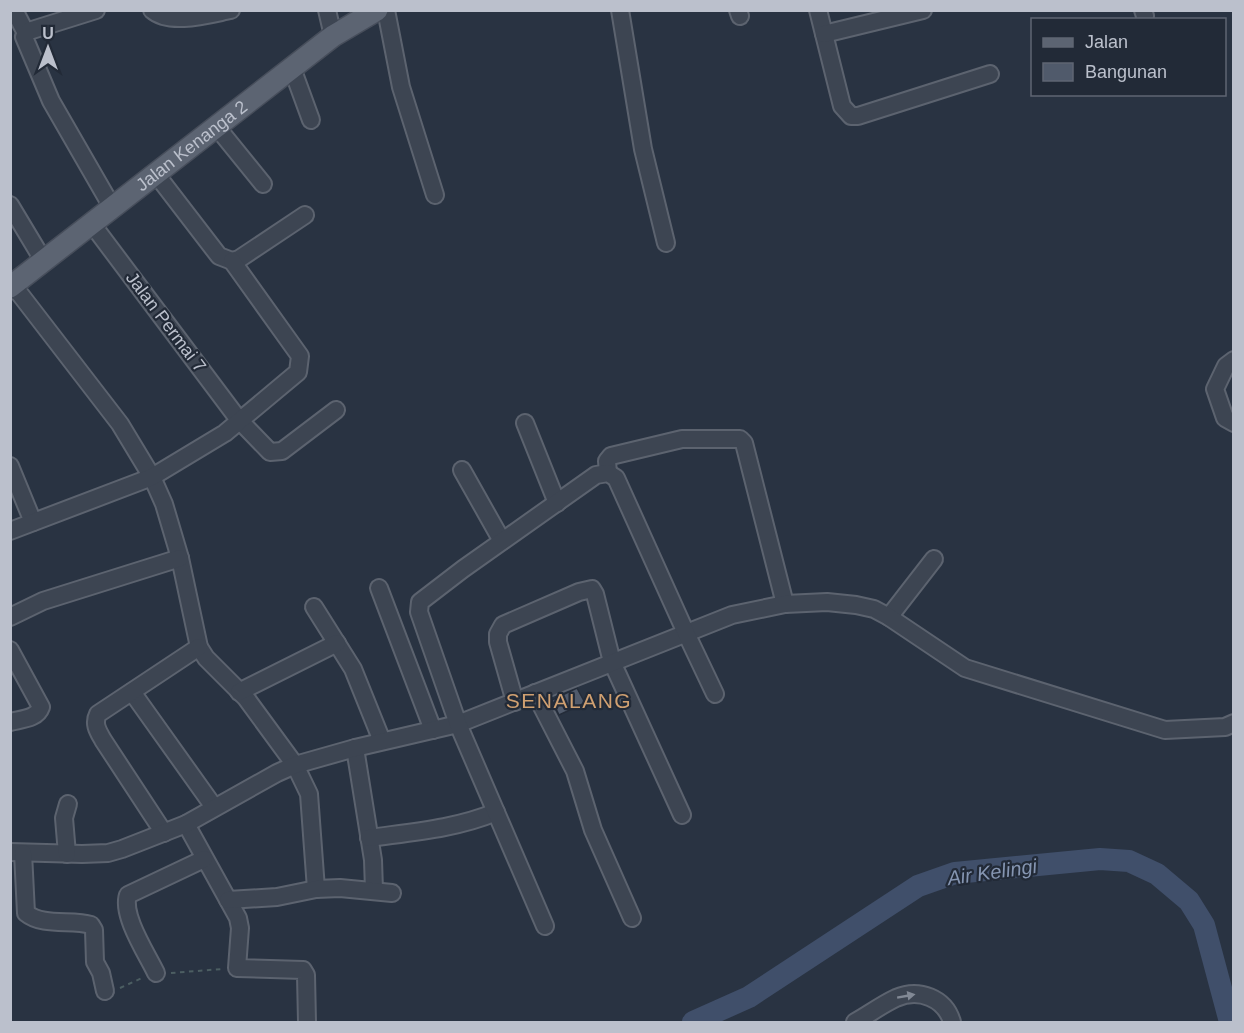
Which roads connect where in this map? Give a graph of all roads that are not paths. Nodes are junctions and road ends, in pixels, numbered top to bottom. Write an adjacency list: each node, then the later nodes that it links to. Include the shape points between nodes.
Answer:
1 (14, 10): 11 (street)
2 (96, 10): 11 (street)
3 (152, 10): 4 (street, via 164,17 181,18)
4 (231, 10)
5 (327, 10): 13 (street)
6 (377, 10): 13 (main road, Jalan Kenanga 2)
7 (386, 10): 20 (street, via 401,87)
8 (620, 10): 25 (street, via 643,149)
9 (818, 10): 12 (street)
10 (923, 10): 12 (street)
11 (26, 33): 22 (street, via 24,37 51,101)
12 (824, 34): 15 (street, via 842,106 851,116)
13 (333, 36): 14 (main road, Jalan Kenanga 2)
14 (292, 68): 16 (street); 17 (main road, Jalan Kenanga 2)
15 (990, 74)
16 (311, 120)
17 (216, 126): 18 (main road, Jalan Kenanga 2); 19 (street)
18 (156, 174): 22 (main road, Jalan Kenanga 2); 27 (street, via 219,256)
19 (263, 184)
20 (435, 195)
21 (10, 205): 26 (street)
22 (112, 207): 24 (main road, Jalan Kenanga 2)
23 (305, 215): 27 (street)
24 (92, 224): 26 (main road, Jalan Kenanga 2); 31 (street, Jalan Permai 7)
25 (666, 243)
26 (43, 260): 28 (main road, Jalan Kenanga 2)
27 (232, 261): 31 (street, via 300,356 298,372)
28 (12, 286): 37 (street, via 120,424)
29 (1233, 360): 33 (street, via 1215,389 1225,417)
30 (336, 410): 31 (street, Jalan Permai 7, via 282,452 270,452)
31 (239, 420): 37 (street, via 203,448)
32 (525, 423): 38 (street)
33 (1233, 423)
34 (10, 466): 39 (street)
35 (462, 470): 41 (street)
36 (608, 473): 38 (street, via 596,476); 45 (street, via 607,461 611,456 682,439 740,439); 49 (street, via 616,478)
37 (152, 477): 39 (street); 42 (street)
38 (557, 503): 41 (street)
39 (33, 522): 40 (street)
40 (10, 531)
41 (502, 541): 61 (street, via 423,598 418,606)
42 (180, 558): 47 (street, via 43,601); 51 (street)
43 (934, 559): 48 (street)
44 (379, 588): 62 (street)
45 (785, 604): 48 (street, via 856,605); 49 (street, via 732,615)
46 (314, 607): 50 (street)
47 (10, 617)
48 (890, 617): 60 (street, via 965,668 1165,730 1225,727)
49 (686, 633): 53 (street); 57 (street)
50 (337, 643): 55 (street); 63 (street, via 356,675)
51 (199, 647): 54 (street); 55 (street)
52 (10, 650): 59 (street, via 41,708 34,716)
53 (612, 662): 56 (street); 58 (street, via 595,594 588,589 579,592 503,625 498,642); 69 (street)
54 (132, 692): 67 (street); 71 (street, via 98,714 95,725)
55 (239, 692): 65 (street)
56 (535, 693): 58 (street); 80 (street, via 575,771 593,830)
57 (715, 694)
58 (515, 702): 61 (street)
59 (10, 722)
60 (1233, 723)
61 (458, 724): 62 (street); 68 (street)
62 (433, 730): 63 (street)
63 (382, 741): 64 (street)
64 (354, 748): 65 (street); 72 (street)
65 (295, 765): 67 (street); 76 (street, via 309,794)
66 (69, 804): 74 (street, via 64,818)
67 (214, 807): 70 (street)
68 (496, 812): 72 (street, via 444,828); 81 (street)
69 (682, 815)
70 (186, 824): 71 (street); 75 (street)
71 (164, 833): 74 (street, via 108,853)
72 (369, 838): 77 (street)
73 (17, 852): 74 (street); 83 (street, via 26,913 44,920 91,925 95,962)
74 (67, 854)
75 (204, 859): 79 (street); 82 (street, via 128,895 128,914)
76 (316, 889): 77 (street); 79 (street, via 277,897)
77 (374, 890): 78 (street)
78 (392, 893)
79 (228, 900): 84 (street, via 240,928 237,968 303,970)
80 (632, 918)
81 (545, 926)
82 (156, 973)
83 (105, 991)
84 (307, 1023)
85 (855, 1023): 86 (street, one-way to 86, via 897,998 914,994 933,997 949,1011)
86 (952, 1023)

